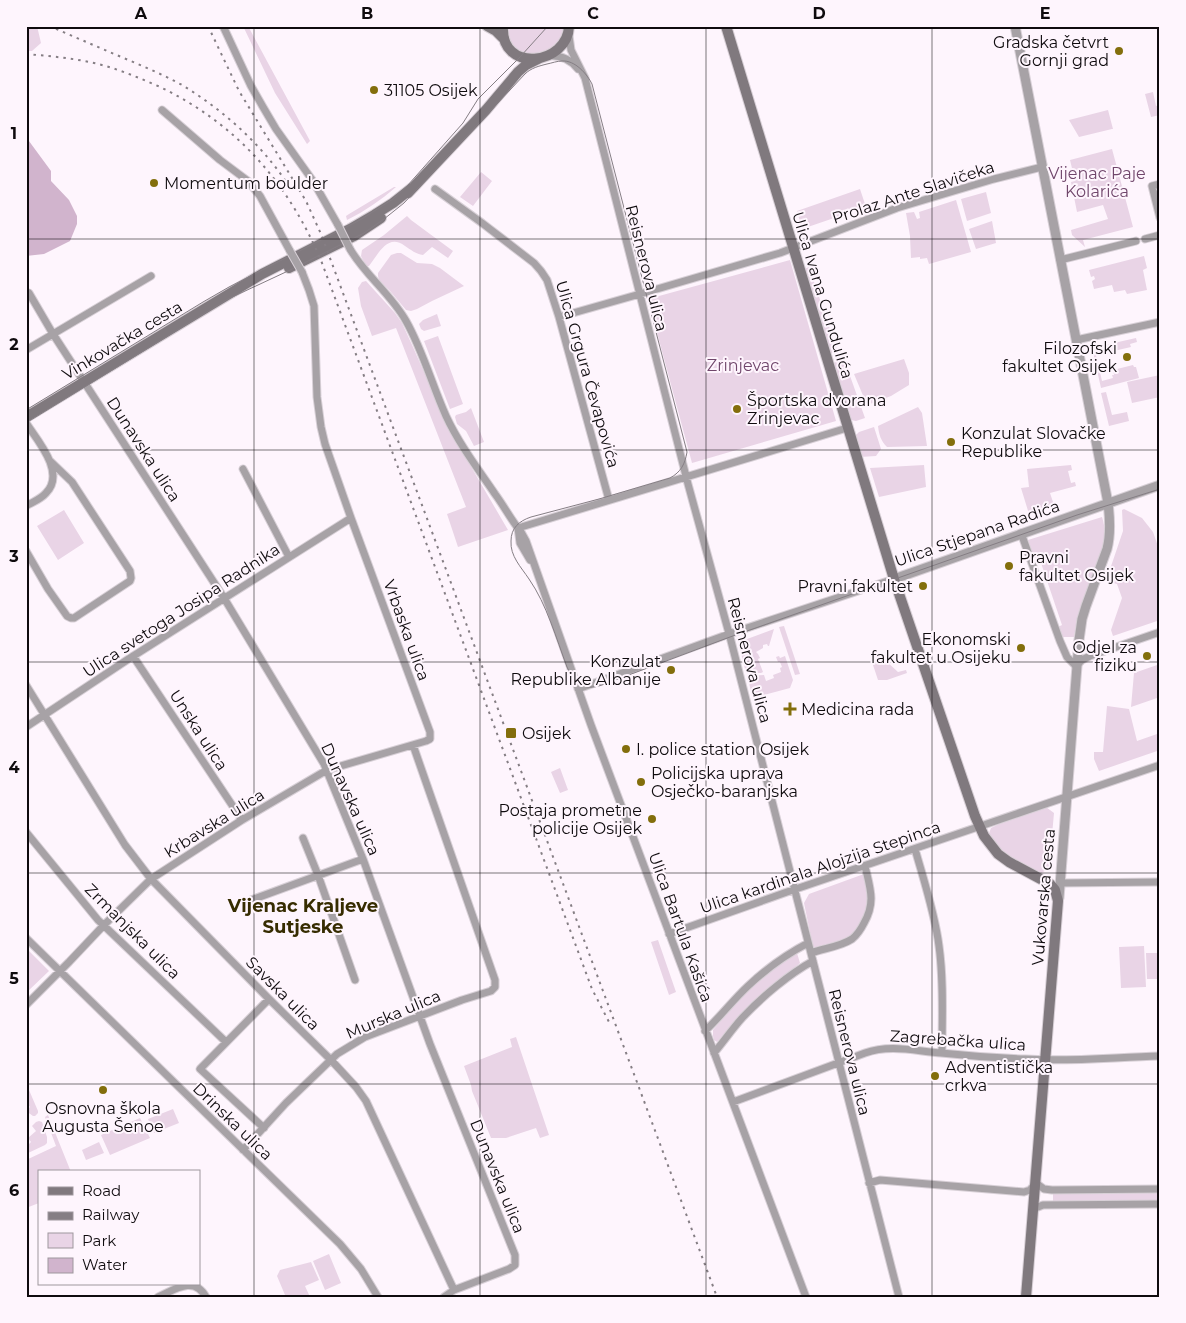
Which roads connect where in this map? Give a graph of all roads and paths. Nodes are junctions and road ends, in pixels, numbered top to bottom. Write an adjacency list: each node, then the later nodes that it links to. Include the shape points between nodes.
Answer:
1 (223, 26): 44 (street, Ulica Bartula Kašića, bridge, via 263,108 308,174 350,249 401,313 446,416 474,465)
2 (487, 26): 7 (main road)
3 (503, 26): 7 (main road)
4 (726, 26): 20 (main road, Ulica Ivana Gundulića)
5 (1015, 26): 13 (street, Vukovarska cesta)
6 (570, 28): 9 (main road, Vinkovačka cesta, via 562,46); 10 (street, Reisnerova ulica, via 571,50)
7 (504, 39): 8 (main road)
8 (511, 50): 9 (main road, via 522,58); 11 (main road, via 514,64)
9 (542, 57): 10 (street, via 567,59); 11 (main road, Vinkovačka cesta, via 523,68)
10 (585, 78): 24 (street, Reisnerova ulica)
11 (509, 83): 30 (main road, Vinkovačka cesta, via 412,188 393,203 360,224 270,270)
12 (162, 110): 43 (street, Vrbaska ulica, bridge, via 248,181 260,196 302,272 314,306 321,427)
13 (1042, 167): 20 (street, Prolaz Ante Slavičeka, via 897,208); 21 (street, Vukovarska cesta)
14 (1160, 184): 16 (street, via 1152,186)
15 (435, 189): 25 (street, Ulica Grgura Čevapovića, via 542,271)
16 (1160, 218)
17 (1160, 235): 18 (street)
18 (1145, 239)
19 (1136, 241): 21 (street)
20 (794, 249): 24 (street); 33 (main road, Ulica Ivana Gundulića)
21 (1060, 260): 28 (street, Vukovarska cesta)
22 (151, 276): 27 (street)
23 (29, 294): 27 (street, Dunavska ulica)
24 (640, 294): 25 (street); 37 (street, Reisnerova ulica)
25 (559, 317): 40 (street, Ulica Grgura Čevapovića)
26 (1160, 322): 28 (street)
27 (54, 334): 29 (street); 30 (street, Dunavska ulica)
28 (1076, 340): 41 (street, Vukovarska cesta)
29 (26, 350)
30 (84, 381): 31 (main road, Vinkovačka cesta); 49 (street, Dunavska ulica)
31 (26, 417)
32 (26, 423): 34 (street)
33 (848, 428): 37 (street); 48 (main road, Ulica Ivana Gundulića)
34 (50, 461): 36 (street); 38 (street)
35 (243, 469): 47 (street)
36 (66, 476): 38 (street); 46 (street, via 130,571 130,581 71,618 48,589)
37 (686, 477): 40 (street); 51 (street, Reisnerova ulica)
38 (52, 481): 42 (street, via 45,494)
39 (1160, 485): 41 (street, Ulica Stjepana Radića)
40 (609, 500): 44 (street)
41 (1108, 503): 45 (street, Ulica Stjepana Radića); 53 (street, Vukovarska cesta, via 1109,540 1082,619)
42 (26, 506)
43 (351, 518): 47 (street, Ulica svetoga Josipa Radnika); 58 (street, Vrbaska ulica, via 431,734 428,740)
44 (518, 528): 55 (street, Ulica Bartula Kašića, via 526,541)
45 (1021, 533): 48 (street, Ulica Stjepana Radića); 53 (street, via 1060,642)
46 (26, 551)
47 (289, 557): 49 (street, Ulica svetoga Josipa Radnika)
48 (894, 579): 51 (street, Ulica Stjepana Radića); 63 (main road, Ulica Ivana Gundulića)
49 (224, 598): 52 (street, Ulica svetoga Josipa Radnika); 60 (street, Dunavska ulica)
50 (1160, 632): 53 (street, via 1090,656)
51 (729, 634): 55 (street, Ulica Stjepana Radića); 73 (street, Reisnerova ulica)
52 (133, 656): 56 (street, Ulica svetoga Josipa Radnika); 62 (street, Unska ulica)
53 (1076, 666): 61 (street, Vukovarska cesta)
54 (26, 685): 56 (street, Savska ulica)
55 (578, 689): 77 (street, Ulica Bartula Kašića)
56 (45, 715): 57 (street, Ulica svetoga Josipa Radnika); 70 (street, Savska ulica, via 125,845)
57 (26, 727)
58 (413, 745): 60 (street, Krbavska ulica); 86 (street, Murska ulica, via 495,980 491,991)
59 (1160, 765): 61 (street)
60 (327, 770): 62 (street, Krbavska ulica); 67 (street, Dunavska ulica)
61 (1066, 797): 63 (street); 72 (street, Vukovarska cesta)
62 (242, 820): 70 (street, Krbavska ulica)
63 (980, 827): 66 (street, Ulica kardinala Alojzija Stepinca); 75 (main road, Ulica Ivana Gundulića, via 1002,857 1053,886)
64 (26, 832): 76 (street, Zrmanjska ulica)
65 (303, 838): 69 (street)
66 (915, 849): 68 (street, Ulica kardinala Alojzija Stepinca); 90 (street, via 939,945)
67 (363, 859): 69 (street); 86 (street, Dunavska ulica)
68 (865, 866): 73 (street, Ulica kardinala Alojzija Stepinca); 80 (street, via 872,901 859,931 842,944)
69 (318, 875): 74 (street); 83 (street)
70 (151, 879): 76 (street, Krbavska ulica); 84 (street, Savska ulica)
71 (1160, 882): 72 (street)
72 (1060, 883): 75 (street, Vukovarska cesta)
73 (794, 890): 77 (street, Ulica kardinala Alojzija Stepinca); 79 (street, Reisnerova ulica)
74 (251, 900)
75 (1058, 901): 93 (main road, Vukovarska cesta)
76 (104, 925): 82 (street, Krbavska ulica); 88 (street, Zrmanjska ulica)
77 (669, 934): 87 (street, Ulica Bartula Kašića)
78 (26, 938): 82 (street, Drinska ulica)
79 (808, 943): 80 (street, Reisnerova ulica); 87 (street, via 764,972)
80 (811, 953): 81 (street, Reisnerova ulica)
81 (813, 961): 89 (street, via 744,1016); 94 (street, Reisnerova ulica)
82 (60, 971): 85 (street); 97 (street, Drinska ulica)
83 (355, 980)
84 (269, 999): 88 (street); 92 (street, Savska ulica)
85 (26, 1005)
86 (419, 1015): 92 (street, Murska ulica, via 365,1037); 105 (street, Dunavska ulica, via 515,1255 514,1265 509,1269)
87 (706, 1031): 89 (street, Ulica Bartula Kašića)
88 (226, 1042): 96 (street, via 200,1069)
89 (714, 1053): 95 (street, Ulica Bartula Kašića)
90 (942, 1054): 93 (street, Zagrebačka ulica); 94 (street, Zagrebačka ulica, via 881,1048)
91 (1160, 1056): 93 (street, Zagrebačka ulica)
92 (331, 1060): 96 (street, Murska ulica); 105 (street, Savska ulica, via 366,1101)
93 (1045, 1060): 99 (main road, Vukovarska cesta)
94 (839, 1064): 95 (street, Zagrebačka ulica); 98 (street, Reisnerova ulica)
95 (733, 1102): 110 (street, Ulica Bartula Kašića)
96 (264, 1128): 97 (street, Murska ulica)
97 (243, 1150): 108 (street, Drinska ulica, via 340,1244)
98 (869, 1183): 99 (street, via 880,1180 1024,1192); 111 (street, Reisnerova ulica)
99 (1036, 1183): 100 (street, via 1052,1190); 102 (main road, Vukovarska cesta)
100 (1160, 1189)
101 (1160, 1204): 102 (street, via 1043,1204)
102 (1033, 1209): 112 (main road, Vukovarska cesta)
103 (185, 1286): 106 (street)
104 (194, 1286): 107 (street)
105 (454, 1290): 109 (street)
106 (158, 1297)
107 (206, 1297)
108 (378, 1297)
109 (444, 1297)
110 (806, 1297)
111 (899, 1297)
112 (1026, 1297)

